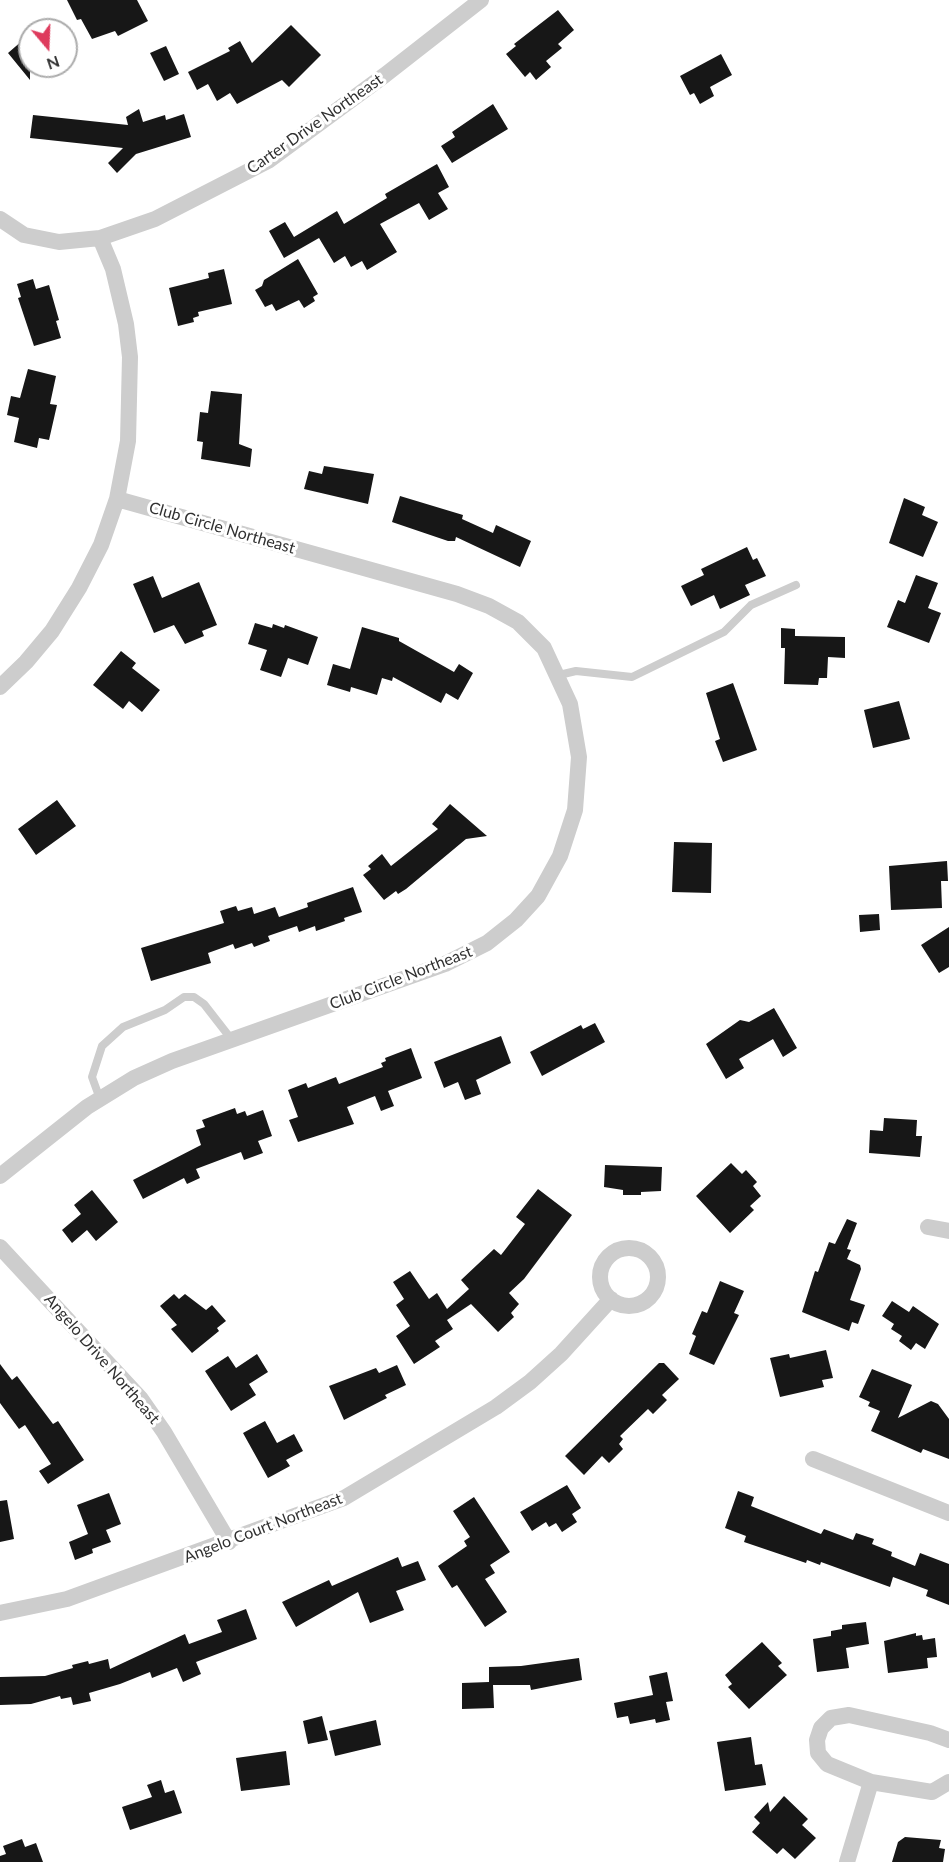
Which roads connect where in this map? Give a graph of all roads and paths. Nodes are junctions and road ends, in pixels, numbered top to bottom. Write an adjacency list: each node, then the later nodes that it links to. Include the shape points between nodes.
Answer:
1 (481, 0): 3 (street, Carter Drive Northeast, via 268,160 155,219)
2 (0, 219): 3 (street, Carter Drive Northeast, via 24,236 44,242)
3 (100, 238): 4 (street, via 126,324 130,357 128,441)
4 (117, 499): 6 (street, Club Circle Northeast, via 489,606 534,635); 7 (street, via 101,545 74,596 52,631)
5 (796, 585): 6 (lane, via 751,605 724,632 632,677 576,671)
6 (559, 675): 8 (street, Club Circle Northeast, via 576,730 575,810 560,856 530,905 487,943 465,955)
7 (0, 687)
8 (232, 1040): 9 (street, Club Circle Northeast, via 134,1078); 9 (lane, via 204,1004 194,997 184,997 165,1010 123,1026 102,1046 92,1077)
9 (100, 1099): 10 (street, Club Circle Northeast)
10 (0, 1176)
11 (928, 1227): 12 (street)
12 (949, 1231)
13 (0, 1247): 17 (street, Angelo Drive Northeast, via 141,1399)
14 (611, 1299): 17 (street, Angelo Court Northeast, via 561,1354 496,1407 344,1498)
15 (813, 1459): 16 (street)
16 (949, 1513)
17 (229, 1542): 18 (street, Angelo Court Northeast, via 67,1599)
18 (0, 1613)
19 (949, 1740): 20 (street, via 930,1732 849,1715 831,1718 821,1728 818,1753 827,1764)
20 (871, 1782): 21 (street, via 932,1792); 22 (street)
21 (949, 1782)
22 (848, 1862)

